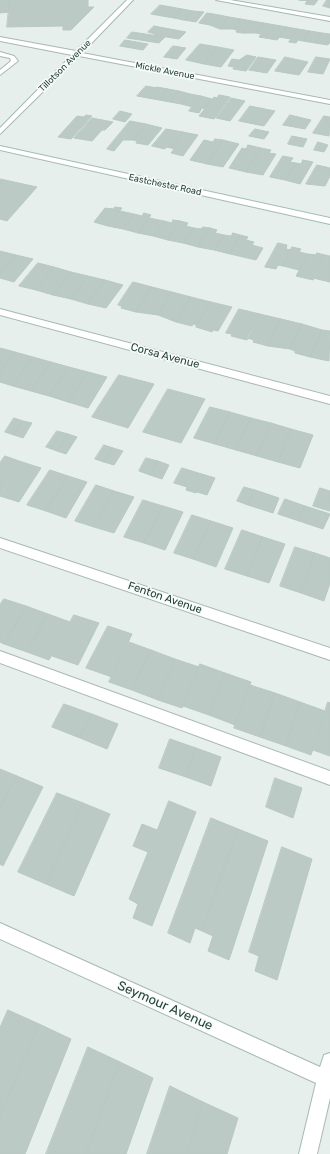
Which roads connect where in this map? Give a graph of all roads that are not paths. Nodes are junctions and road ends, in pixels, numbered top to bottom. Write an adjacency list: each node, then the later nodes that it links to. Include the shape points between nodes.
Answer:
1 (130, 0): 6 (street, Tillotson Avenue)
2 (219, 0): 3 (street)
3 (330, 19)
4 (0, 38): 6 (street, Mickle Avenue)
5 (0, 54): 7 (street, via 12,57 15,61)
6 (78, 54): 8 (street, Mickle Avenue); 9 (street, Tillotson Avenue)
7 (0, 73)
8 (330, 102)
9 (0, 132)
10 (0, 148): 11 (street, Eastchester Road)
11 (330, 221)
12 (0, 312): 13 (street, Corsa Avenue)
13 (330, 400)
14 (0, 543): 15 (street, Fenton Avenue)
15 (330, 654)
16 (0, 657): 17 (street)
17 (330, 778)
18 (0, 931): 20 (street, Seymour Avenue)
19 (330, 1061): 20 (street)
20 (328, 1079): 21 (street)
21 (308, 1154)

